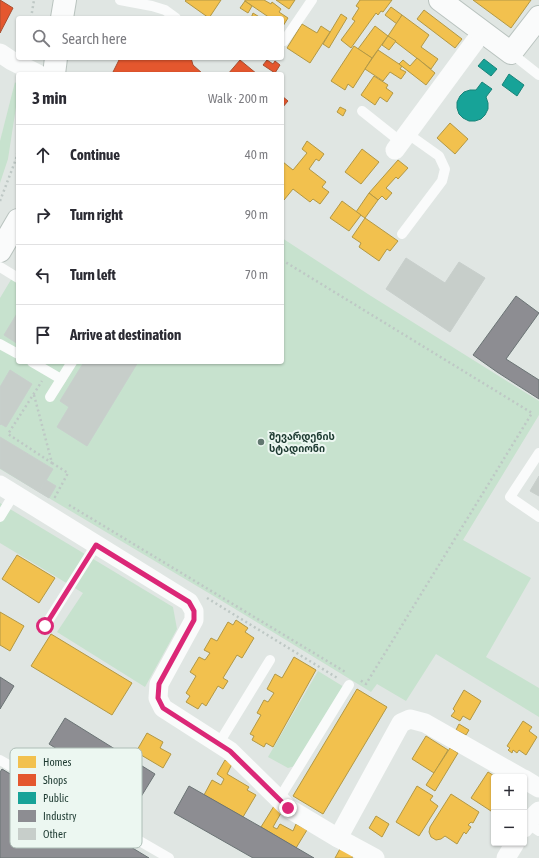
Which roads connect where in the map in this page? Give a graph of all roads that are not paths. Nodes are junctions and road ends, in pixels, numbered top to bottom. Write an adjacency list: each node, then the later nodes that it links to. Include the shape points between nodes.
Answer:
1 (65, 0): 5 (street)
2 (120, 0): 6 (lane, via 165,10)
3 (312, 0): 9 (lane)
4 (440, 0): 8 (street)
5 (62, 16)
6 (173, 16)
7 (539, 17): 11 (street)
8 (482, 32): 11 (street); 17 (street)
9 (284, 41)
10 (0, 53): 13 (street)
11 (511, 53): 15 (lane)
12 (56, 60): 14 (street)
13 (34, 72)
14 (54, 72)
15 (539, 75)
16 (362, 111): 17 (lane)
17 (401, 142): 19 (lane, via 439,156 445,169 442,181)
18 (16, 223): 20 (street)
19 (402, 234)
20 (0, 251)
21 (0, 267): 22 (lane)
22 (16, 277)
23 (0, 345): 24 (lane)
24 (16, 353)
25 (35, 364): 27 (lane)
26 (71, 364): 27 (lane)
27 (61, 379): 28 (lane)
28 (50, 397)
29 (539, 453): 31 (lane, via 510,497)
30 (7, 489): 32 (lane); 33 (street)
31 (539, 517)
32 (0, 518)
33 (96, 545): 34 (lane); 37 (street, via 189,602 194,611 194,620 159,684 158,698 163,708)
34 (45, 626)
35 (270, 660): 37 (lane)
36 (351, 680): 43 (lane)
37 (219, 744): 43 (street, via 230,751)
38 (0, 760): 39 (lane)
39 (10, 766)
40 (515, 774): 44 (street, via 425,723 410,719 401,723)
41 (527, 781): 42 (street)
42 (539, 788)
43 (279, 799): 44 (street, via 288,808)
44 (338, 838): 48 (street)
45 (142, 842): 47 (lane)
46 (513, 846): 49 (street)
47 (169, 858)
48 (375, 858)
49 (506, 858)

